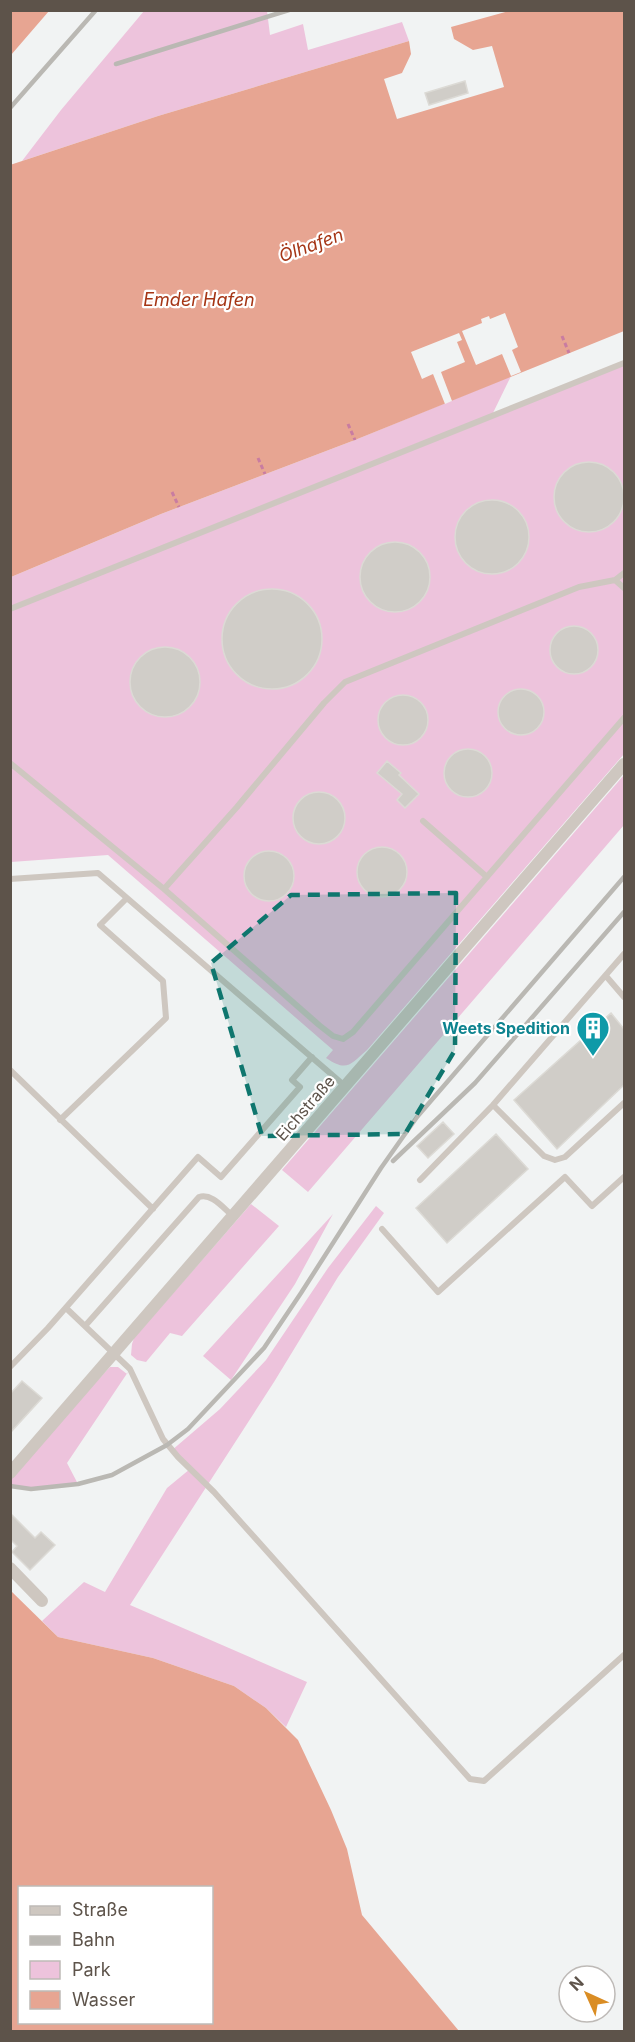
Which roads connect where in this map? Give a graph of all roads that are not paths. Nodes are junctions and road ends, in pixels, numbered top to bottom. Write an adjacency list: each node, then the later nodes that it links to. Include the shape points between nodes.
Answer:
1 (623, 364): 2 (lane); 6 (lane)
2 (624, 373)
3 (624, 573): 4 (lane)
4 (615, 580): 5 (lane); 13 (lane, via 579,587 345,682)
5 (624, 588)
6 (10, 609)
7 (624, 718): 11 (lane)
8 (10, 764): 13 (lane)
9 (624, 764): 20 (street, Eichstraße)
10 (423, 821): 11 (lane)
11 (487, 877): 13 (lane, via 343,1039 333,1036)
12 (10, 879): 14 (lane, via 98,873)
13 (164, 889)
14 (127, 898): 18 (lane); 23 (lane, via 100,925 163,981 166,1018)
15 (624, 954): 16 (lane)
16 (606, 976): 17 (lane); 22 (lane)
17 (624, 997)
18 (312, 1057): 20 (lane); 26 (lane, via 292,1080 300,1087 221,1177 198,1157)
19 (10, 1070): 23 (lane)
20 (345, 1086): 27 (street, Eichstraße)
21 (624, 1103): 22 (lane, via 565,1157 555,1160 544,1156)
22 (494, 1105): 25 (lane)
23 (60, 1120): 26 (lane)
24 (624, 1177): 28 (lane, via 592,1206 565,1177 438,1292)
25 (420, 1180)
26 (153, 1209): 29 (lane)
27 (233, 1216): 30 (lane, via 210,1197 199,1197); 31 (street, Eichstraße)
28 (382, 1229)
29 (66, 1308): 30 (lane); 32 (lane)
30 (85, 1326): 31 (lane)
31 (114, 1354): 33 (street, Eichstraße); 36 (lane, via 130,1369 171,1450 214,1492 470,1779 484,1780)
32 (10, 1367)
33 (10, 1473)
34 (10, 1568): 35 (street)
35 (42, 1600)
36 (624, 1655)

